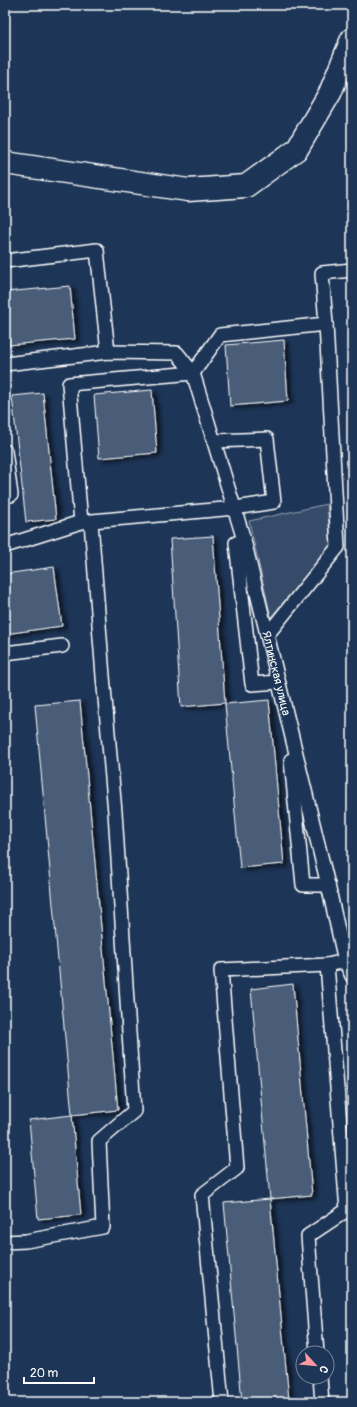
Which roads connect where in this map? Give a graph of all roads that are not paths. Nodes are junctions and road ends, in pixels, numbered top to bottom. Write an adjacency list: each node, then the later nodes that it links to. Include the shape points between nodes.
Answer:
1 (352, 39): 2 (street, via 330,93 297,148 246,186 188,190)
2 (5, 163)
3 (5, 262): 6 (lane, via 97,250)
4 (352, 270): 5 (lane, via 322,273)
5 (326, 324): 8 (lane, via 220,335); 16 (lane, via 338,547)
6 (108, 352): 7 (lane); 8 (lane, via 177,353)
7 (5, 364)
8 (193, 373): 9 (lane, Ялтинская улица); 13 (lane, via 69,384)
9 (214, 441): 12 (lane, Ялтинская улица); 12 (lane, via 267,439 274,502)
10 (5, 451): 11 (lane)
11 (11, 495)
12 (235, 508): 13 (lane); 14 (lane, Ялтинская улица)
13 (86, 522): 15 (lane); 25 (lane, via 115,812 134,1111 99,1141 102,1227 26,1241)
14 (244, 540): 16 (lane, Ялтинская улица); 19 (lane, via 236,543 252,684)
15 (5, 546)
16 (267, 635): 19 (lane, Ялтинская улица)
17 (62, 646): 18 (lane)
18 (5, 653)
19 (278, 682): 20 (lane, Ялтинская улица)
20 (286, 711): 21 (lane, Ялтинская улица); 21 (lane, via 303,885)
21 (328, 885): 22 (lane, Ялтинская улица)
22 (345, 961): 23 (lane); 24 (lane, Ялтинская улица)
23 (327, 965): 26 (lane, via 347,1210 308,1236); 28 (lane, via 221,970 236,1168 202,1195)
24 (352, 976)
25 (5, 1242)
26 (317, 1345)
27 (321, 1385): 29 (lane)
28 (222, 1402)
29 (322, 1402)

